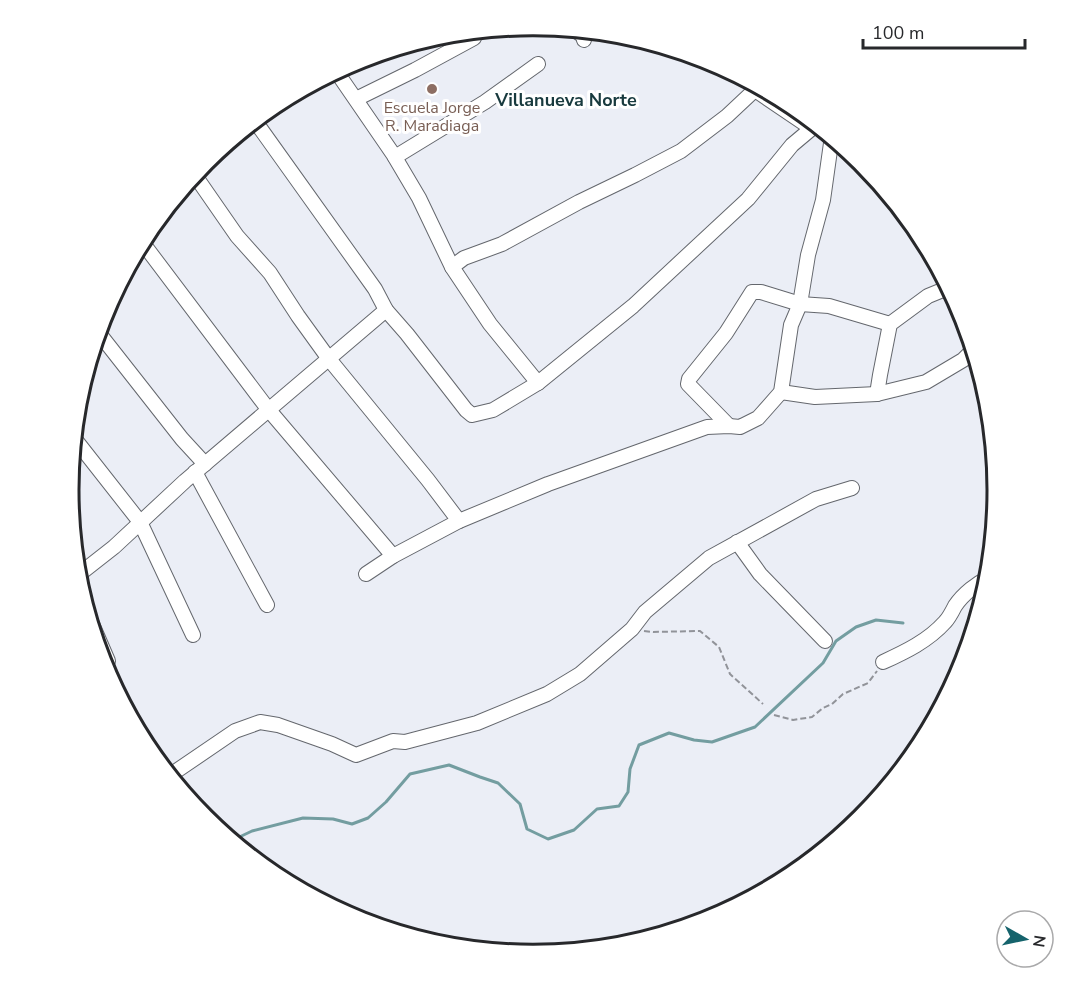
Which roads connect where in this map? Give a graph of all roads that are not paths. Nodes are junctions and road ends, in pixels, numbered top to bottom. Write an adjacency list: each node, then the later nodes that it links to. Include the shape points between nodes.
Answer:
1 (469, 41): 5 (street)
2 (538, 64): 9 (street)
3 (342, 79): 5 (street)
4 (750, 91): 12 (street, via 727,116 681,151)
5 (356, 99): 9 (street)
6 (261, 127): 15 (street)
7 (810, 130): 20 (street, via 792,145 748,199 633,306)
8 (830, 147): 14 (street)
9 (395, 157): 12 (street)
10 (200, 182): 19 (street, via 237,236 270,273)
11 (148, 250): 23 (street)
12 (452, 267): 20 (street, via 490,324)
13 (942, 290): 16 (street)
14 (800, 304): 16 (street, via 829,306); 21 (street, via 791,325); 24 (street, via 752,292 726,333 688,379 688,384)
15 (386, 310): 19 (street); 20 (street, via 472,415 493,410)
16 (890, 324): 22 (street)
17 (104, 340): 26 (street)
18 (968, 355): 22 (street, via 926,382)
19 (329, 359): 23 (street); 28 (street)
20 (538, 383)
21 (781, 392): 22 (street, via 815,398); 24 (street, via 758,418 740,427)
22 (877, 394)
23 (268, 409): 26 (street); 31 (street)
24 (729, 426): 28 (street, via 707,427 548,484)
25 (81, 447): 29 (street)
26 (200, 468): 29 (street); 35 (street)
27 (852, 488): 30 (street, via 816,499)
28 (459, 521): 31 (street)
29 (140, 522): 32 (street); 36 (street)
30 (737, 542): 37 (street, via 760,574); 39 (street, via 709,558 580,674 548,694 477,723 405,742 393,741 356,755 288,728 260,722 235,731)
31 (393, 556): 33 (street)
32 (86, 569)
33 (366, 574)
34 (978, 583): 38 (street, via 926,639)
35 (267, 605)
36 (193, 635)
37 (825, 641)
38 (883, 662)
39 (176, 771)

